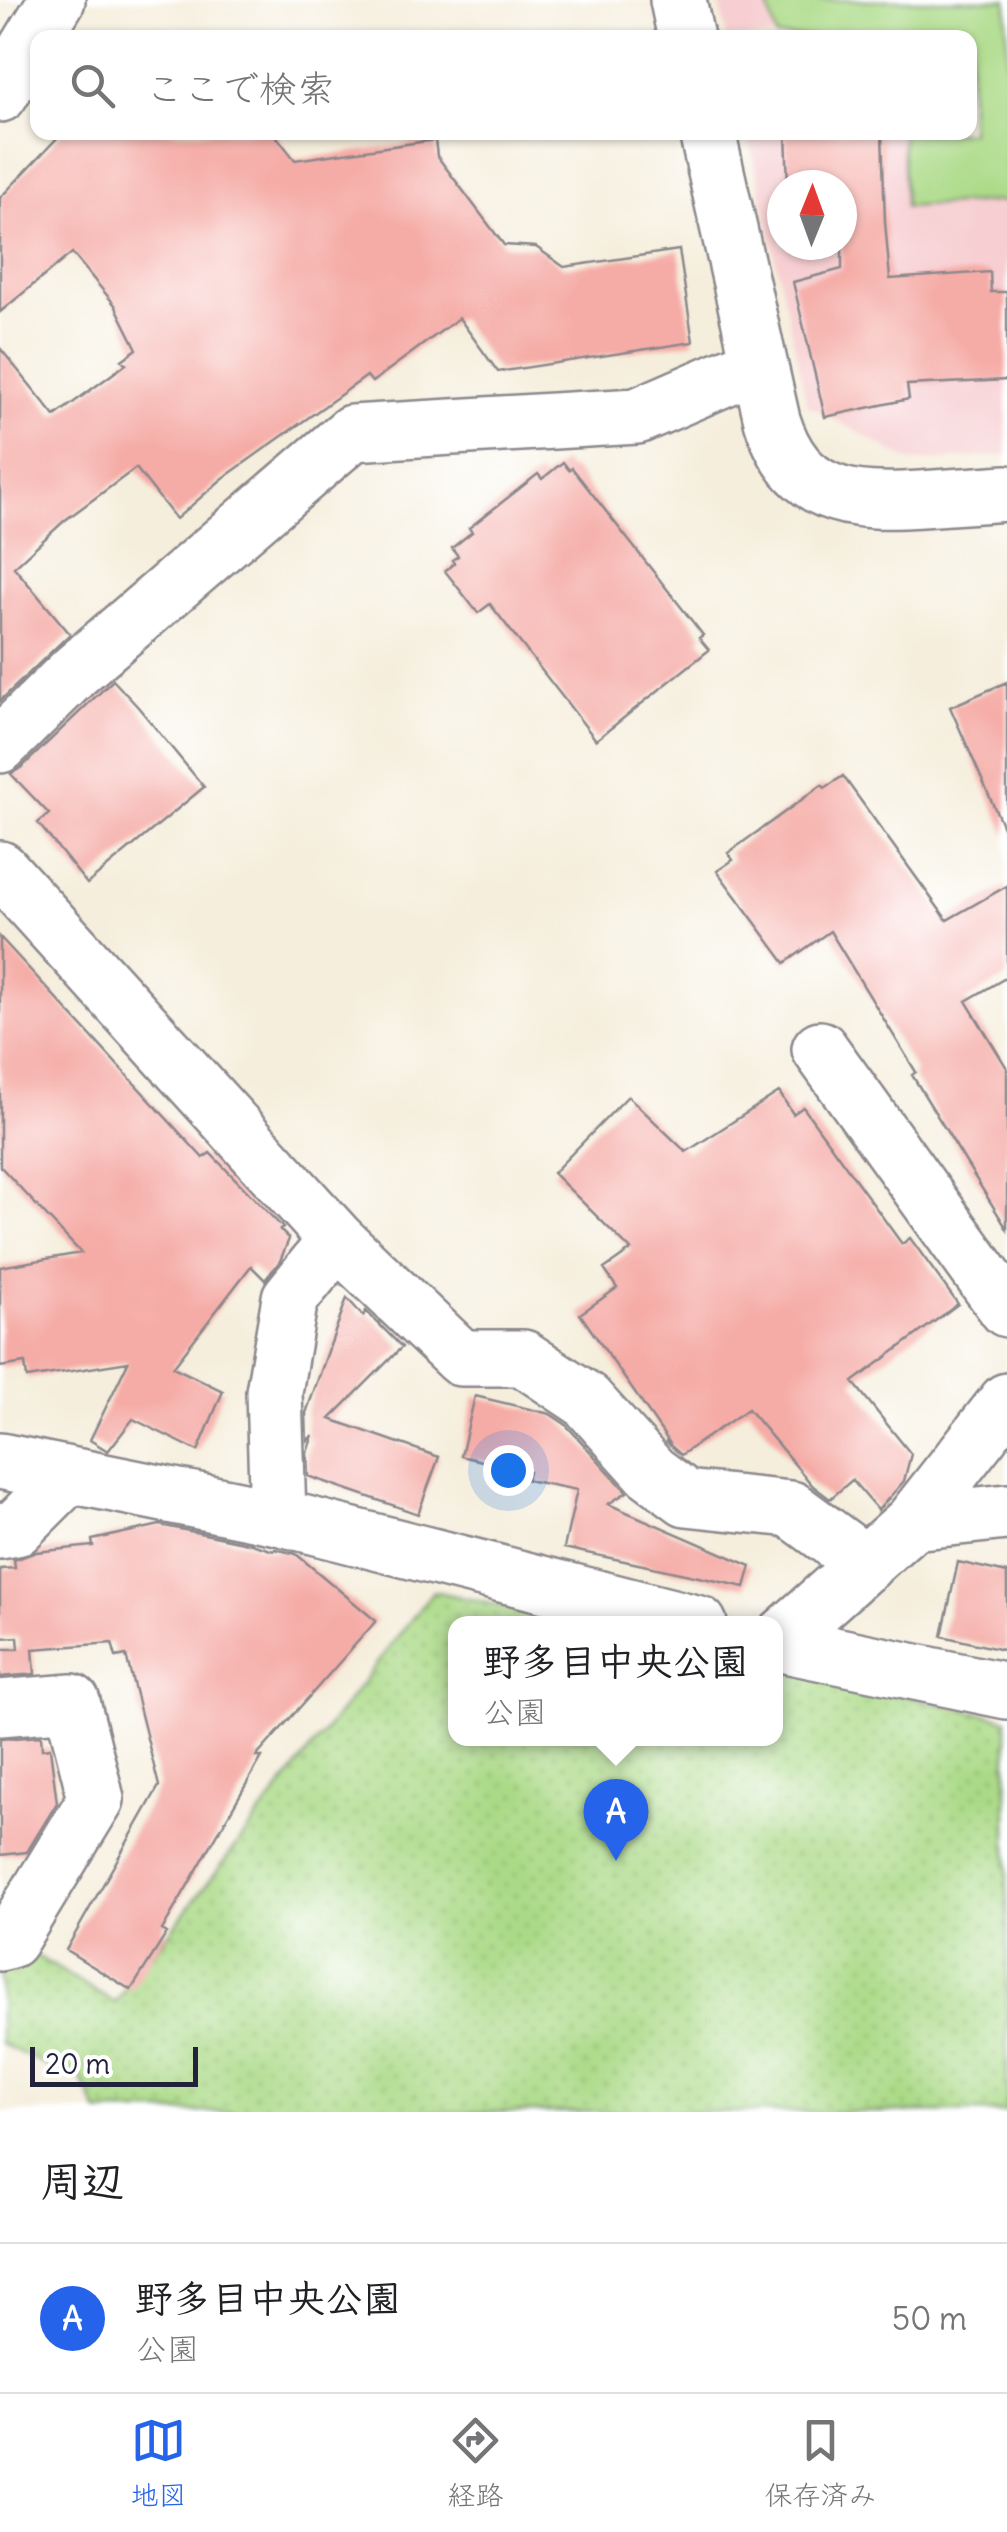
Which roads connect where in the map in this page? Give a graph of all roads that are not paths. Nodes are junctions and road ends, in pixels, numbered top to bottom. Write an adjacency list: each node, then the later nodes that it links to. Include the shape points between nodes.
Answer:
1 (57, 0): 3 (street)
2 (678, 0): 4 (street)
3 (39, 30)
4 (684, 30)
5 (30, 45): 6 (street)
6 (0, 94)
7 (709, 140): 8 (street)
8 (759, 363): 9 (street, via 780,446 803,475 830,493 855,500); 10 (street, via 636,416 352,434 74,671)
9 (1007, 493)
10 (0, 745)
11 (0, 869): 13 (street)
12 (820, 1050): 14 (street)
13 (337, 1240): 19 (street, via 290,1298 274,1392); 22 (street, via 461,1358 523,1358 586,1400 651,1472 686,1498 791,1508)
14 (1007, 1309)
15 (1007, 1402): 20 (street)
16 (0, 1461): 17 (street)
17 (69, 1474): 19 (street); 21 (street, via 16,1528)
18 (1007, 1512): 20 (street)
19 (278, 1518): 23 (street)
20 (912, 1522): 22 (street)
21 (0, 1531)
22 (866, 1564): 24 (street)
23 (667, 1616)
24 (783, 1637)
25 (783, 1644): 26 (street)
26 (1007, 1691)
27 (0, 1708): 28 (street, via 72,1702 96,1798 10,1940)
28 (0, 1943)

